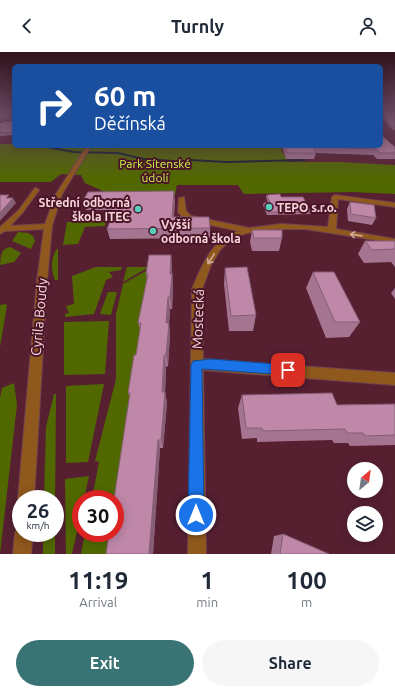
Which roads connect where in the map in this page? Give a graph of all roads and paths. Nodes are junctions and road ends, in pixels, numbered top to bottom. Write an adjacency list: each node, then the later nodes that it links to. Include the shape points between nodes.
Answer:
1 (88, 148): 5 (street, Cyrila Boudy, via 59,194)
2 (36, 190): 6 (street, via 21,211)
3 (182, 198): 8 (street, via 182,212 189,218)
4 (395, 206): 7 (street, via 334,197)
5 (48, 226): 6 (street); 12 (street, Cyrila Boudy)
6 (1, 230)
7 (332, 230): 8 (street, Mostecká, via 297,226); 9 (street, Mostecká, one-way to 7)
8 (252, 231): 10 (street, Mostecká, one-way to 10, via 233,236 221,244 205,268 197,290)
9 (395, 241)
10 (197, 365): 11 (street); 15 (street, Mostecká)
11 (395, 378)
12 (27, 490)
13 (23, 542): 14 (street)
14 (22, 554)
15 (197, 554)

